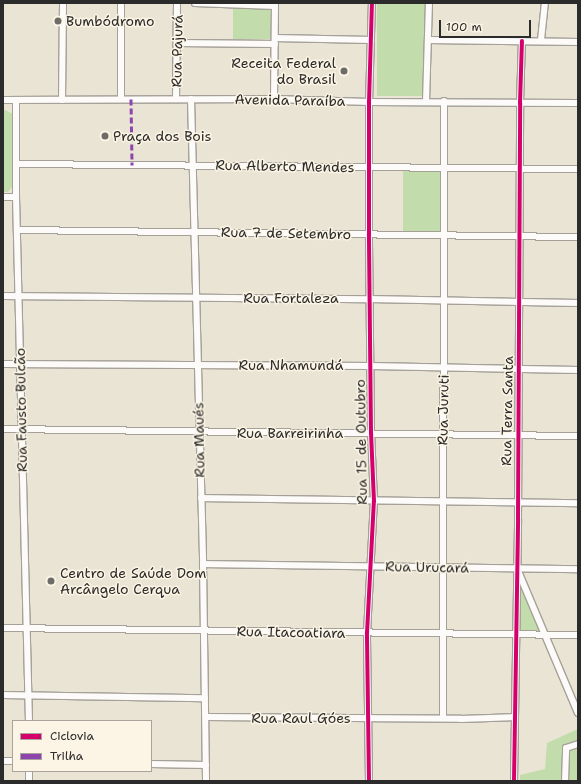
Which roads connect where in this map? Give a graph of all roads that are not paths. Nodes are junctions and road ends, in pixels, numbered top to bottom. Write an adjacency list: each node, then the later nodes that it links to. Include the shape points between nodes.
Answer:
1 (63, 3): 22 (street)
2 (121, 3): 16 (street)
3 (177, 3): 15 (street, Rua Pajurá)
4 (196, 3): 8 (street)
5 (372, 3): 9 (street, Rua 15 de Outubro)
6 (429, 3): 10 (street)
7 (546, 3): 11 (street)
8 (275, 4): 12 (street)
9 (371, 40): 12 (street); 24 (street, Rua 15 de Outubro)
10 (428, 40): 13 (street); 25 (street)
11 (541, 40): 13 (street); 14 (street)
12 (275, 41): 15 (street); 19 (street)
13 (522, 41): 26 (street, Rua Terra Santa)
14 (578, 42)
15 (178, 43): 17 (street, Rua Pajurá)
16 (121, 98): 17 (street, Avenida Paraíba); 22 (street, Avenida Paraíba)
17 (176, 99): 18 (street, Avenida Paraíba)
18 (191, 99): 19 (street, Avenida Paraíba); 29 (street, Rua Maués)
19 (274, 99): 24 (street, Avenida Paraíba)
20 (3, 100): 21 (street, Avenida Paraíba)
21 (16, 100): 22 (street, Avenida Paraíba); 28 (street, Rua Fausto Bulcão)
22 (62, 100)
23 (444, 101): 25 (street, Avenida Paraíba); 26 (street, Avenida Paraíba); 31 (street, Rua Juruti)
24 (369, 102): 25 (street, Avenida Paraíba); 30 (street, Rua 15 de Outubro)
25 (426, 102)
26 (520, 103): 27 (street, Avenida Paraíba); 32 (street, Rua Terra Santa)
27 (578, 103)
28 (16, 164): 29 (street, Rua Alberto Mendes); 35 (street, Rua Fausto Bulcão)
29 (194, 165): 30 (street, Rua Alberto Mendes); 37 (street, Rua Maués)
30 (370, 167): 31 (street, Rua Alberto Mendes); 38 (street, Rua 15 de Outubro)
31 (444, 168): 32 (street, Rua Alberto Mendes); 39 (street, Rua Juruti)
32 (520, 169): 33 (street, Rua Alberto Mendes); 40 (street, Rua Terra Santa)
33 (578, 169)
34 (3, 197): 35 (street)
35 (16, 197): 36 (street, Rua Fausto Bulcão)
36 (18, 230): 37 (street, Rua 7 de Setembro); 43 (street, Rua Fausto Bulcão)
37 (194, 232): 38 (street, Rua 7 de Setembro); 44 (street, Rua Maués)
38 (369, 234): 39 (street, Rua 7 de Setembro); 45 (street, Rua 15 de Outubro)
39 (444, 235): 40 (street, Rua 7 de Setembro); 46 (street, Rua Juruti)
40 (519, 236): 41 (street, Rua 7 de Setembro); 47 (street, Rua Terra Santa)
41 (578, 237)
42 (3, 296): 43 (street, Rua Fortaleza)
43 (19, 296): 44 (street, Rua Fortaleza); 50 (street, Rua Fausto Bulcão)
44 (196, 298): 45 (street, Rua Fortaleza); 51 (street, Rua Maués)
45 (369, 299): 46 (street, Rua Fortaleza); 52 (street, Rua 15 de Outubro)
46 (443, 300): 47 (street, Rua Fortaleza); 53 (street, Rua Juruti)
47 (518, 301): 48 (street, Rua Fortaleza); 54 (street, Rua Terra Santa)
48 (578, 303)
49 (3, 364): 50 (street, Rua Nhamundá)
50 (20, 364): 51 (street, Rua Nhamundá); 57 (street, Rua Fausto Bulcão)
51 (198, 365): 52 (street, Rua Nhamundá); 58 (street, Rua Maués)
52 (372, 366): 53 (street, Rua Nhamundá); 59 (street, Rua 15 de Outubro)
53 (444, 367): 54 (street, Rua Nhamundá); 60 (street, Rua Juruti)
54 (518, 370): 55 (street, Rua Nhamundá); 61 (street, Rua Terra Santa)
55 (578, 370)
56 (3, 429): 57 (street, Rua Barreirinha)
57 (22, 429): 58 (street, Rua Barreirinha); 74 (street, Rua Fausto Bulcão)
58 (199, 432): 59 (street, Rua Barreirinha); 63 (street, Rua Maués)
59 (371, 433): 60 (street, Rua Barreirinha); 64 (street, Rua 15 de Outubro)
60 (442, 435): 61 (street, Rua Barreirinha); 65 (street, Rua Juruti)
61 (517, 436): 62 (street, Rua Barreirinha); 66 (street, Rua Terra Santa)
62 (578, 436)
63 (201, 498): 64 (street); 68 (street, Rua Maués)
64 (374, 501): 65 (street); 69 (street, Rua 15 de Outubro)
65 (442, 502): 66 (street); 70 (street, Rua Juruti)
66 (517, 502): 67 (street); 71 (street, Rua Terra Santa)
67 (578, 503)
68 (203, 564): 69 (street, Rua Urucará); 75 (street, Rua Maués)
69 (370, 566): 70 (street, Rua Urucará); 76 (street, Rua 15 de Outubro)
70 (443, 567): 71 (street, Rua Urucará); 77 (street, Rua Juruti)
71 (517, 569): 72 (street, Rua Urucará); 78 (street, Rua Terra Santa); 80 (street)
72 (578, 569)
73 (3, 628): 74 (street, Rua Itacoatiara)
74 (26, 628): 75 (street, Rua Itacoatiara); 81 (street, Rua Fausto Bulcão)
75 (205, 631): 76 (street, Rua Itacoatiara); 83 (street, Rua Maués)
76 (367, 633): 77 (street, Rua Itacoatiara); 86 (street, Rua 15 de Outubro)
77 (444, 634): 78 (street, Rua Itacoatiara); 87 (street, Rua Juruti)
78 (515, 635): 80 (street, Rua Itacoatiara); 88 (street, Rua Terra Santa)
79 (578, 635): 80 (street, Rua Itacoatiara)
80 (547, 636): 84 (street)
81 (28, 694): 82 (street); 83 (street); 89 (street, Rua Fausto Bulcão)
82 (3, 695)
83 (205, 698): 85 (street, Rua Maués)
84 (578, 713)
85 (206, 717): 86 (street, Rua Raul Góes); 92 (street, Rua Maués)
86 (367, 718): 87 (street, Rua Raul Góes); 94 (street, Rua 15 de Outubro)
87 (443, 718): 88 (street, Rua Raul Góes)
88 (515, 718): 95 (street, Rua Terra Santa)
89 (29, 720)
90 (578, 744): 96 (street, via 566,748)
91 (152, 764): 92 (street)
92 (206, 765): 93 (street, Rua Maués)
93 (206, 781)
94 (369, 781)
95 (514, 781)
96 (565, 781)

